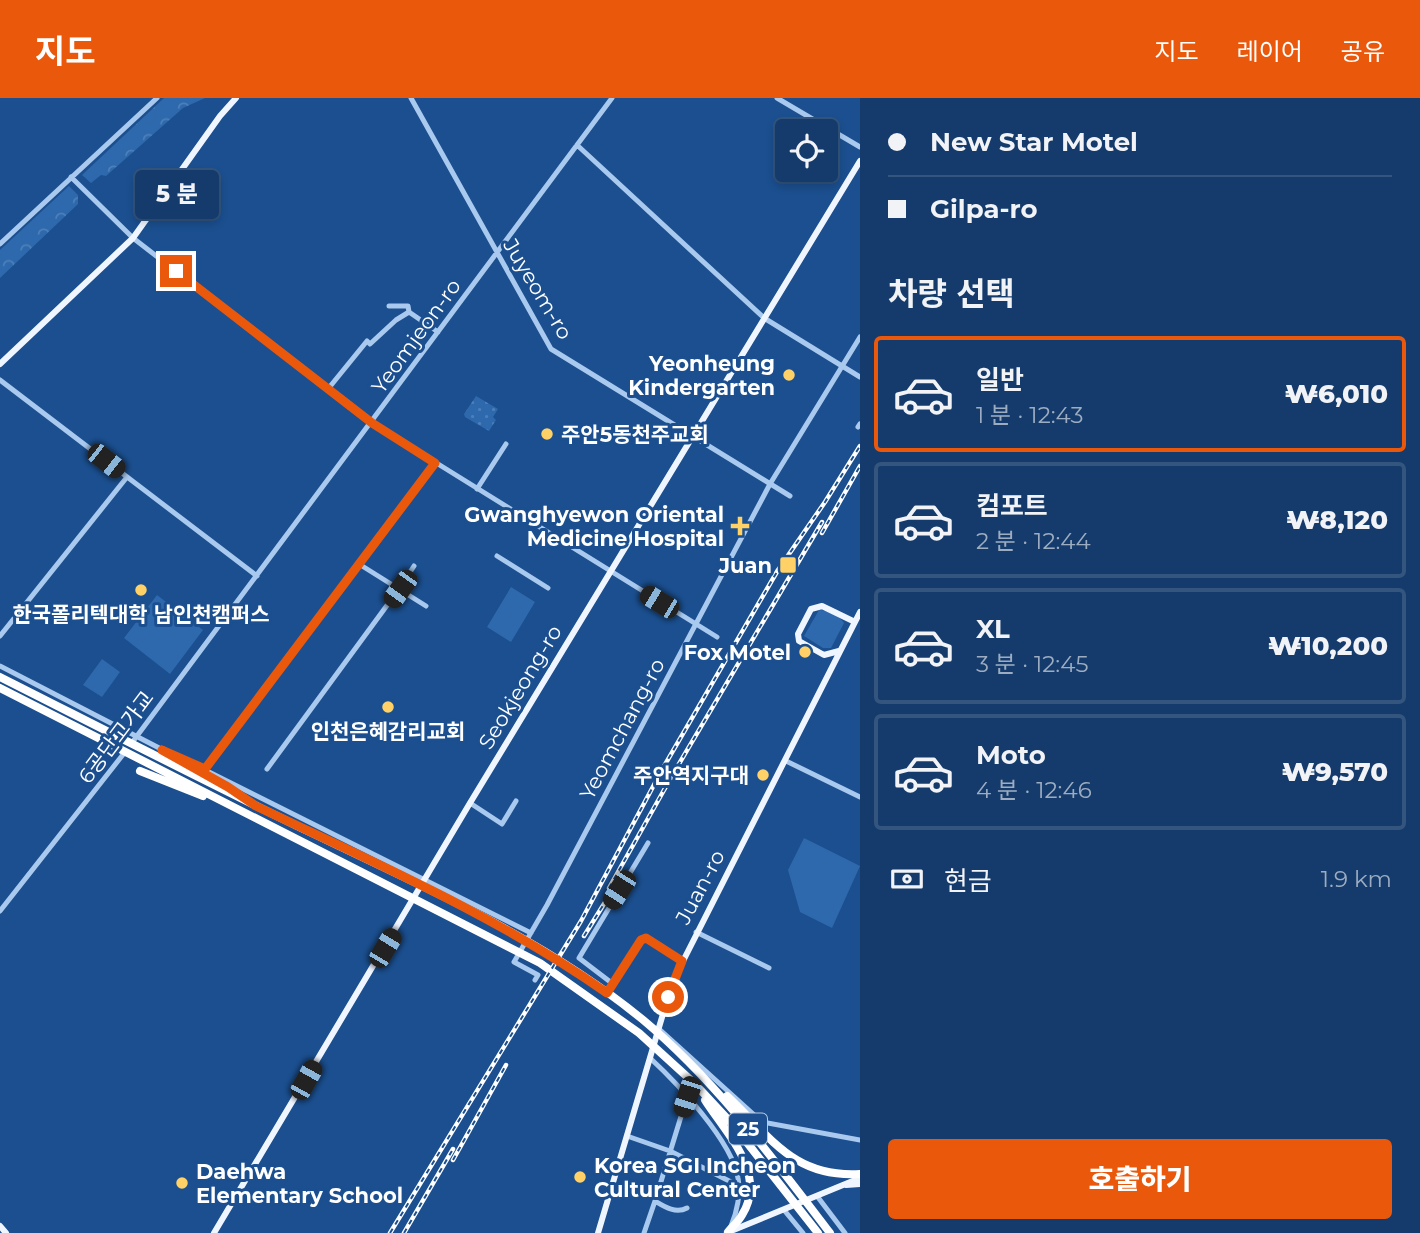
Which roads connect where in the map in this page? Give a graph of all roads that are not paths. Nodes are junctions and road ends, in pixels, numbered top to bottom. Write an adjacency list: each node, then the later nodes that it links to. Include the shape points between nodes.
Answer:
1 (157, 98): 9 (street)
2 (236, 98): 10 (main road)
3 (411, 98): 12 (street, Juyeom-ro)
4 (612, 98): 6 (street, Yeomjeon-ro)
5 (777, 98): 7 (street)
6 (577, 145): 12 (street, Yeomjeon-ro); 15 (street)
7 (860, 147)
8 (860, 161): 15 (main road, Seokjeong-ro)
9 (71, 177): 10 (street); 11 (street)
10 (133, 238): 18 (main road); 22 (street)
11 (0, 244)
12 (496, 251): 16 (street, Yeomjeon-ro); 24 (street, Juyeom-ro, via 551,349)
13 (389, 306): 14 (street, via 408,306)
14 (409, 312): 16 (street); 22 (street, via 376,340 367,341)
15 (764, 318): 19 (street); 24 (main road, Seokjeong-ro)
16 (438, 332): 23 (street, Yeomjeon-ro)
17 (860, 337): 19 (street, Yeomchang-ro)
18 (0, 364)
19 (842, 366): 20 (street); 28 (street, Yeomchang-ro)
20 (860, 377)
21 (0, 380): 27 (street)
22 (328, 389): 23 (street)
23 (372, 423): 26 (street); 35 (street, Yeomjeon-ro)
24 (693, 435): 28 (street, Juyeom-ro); 34 (main road, Seokjeong-ro)
25 (506, 444): 29 (street)
26 (435, 463): 29 (street); 32 (street)
27 (127, 477): 35 (street); 41 (street)
28 (770, 484): 30 (street, Juyeom-ro); 40 (street, Yeomchang-ro)
29 (477, 489): 34 (street)
30 (790, 496)
31 (497, 556): 36 (street)
32 (359, 564): 37 (street); 50 (street)
33 (414, 566): 37 (street)
34 (610, 572): 40 (street); 55 (main road, Seokjeong-ro)
35 (257, 576): 47 (street, Yeomjeon-ro)
36 (548, 588)
37 (400, 589): 38 (street); 51 (street)
38 (426, 606)
39 (858, 617): 43 (main road, Juan-ro); 43 (main road, via 817,606 798,634 799,641 824,655)
40 (695, 624): 42 (street); 62 (street, Yeomchang-ro)
41 (0, 636)
42 (717, 637)
43 (841, 650): 49 (main road, Juan-ro)
44 (0, 666): 48 (street)
45 (0, 677): 56 (highway)
46 (0, 688): 57 (highway)
47 (169, 693): 60 (street, 6공단고가교)
48 (162, 750): 50 (street); 56 (highway)
49 (786, 761): 53 (street); 61 (main road, Juan-ro)
50 (205, 769): 59 (street)
51 (267, 769)
52 (140, 771): 57 (highway)
53 (860, 797)
54 (516, 801): 55 (street, via 502,824)
55 (470, 803): 59 (main road, Seokjeong-ro)
56 (256, 806): 67 (highway, via 515,934)
57 (251, 815): 71 (highway, via 509,946 567,981 639,1033)
58 (648, 843): 66 (street, via 579,958)
59 (426, 879): 62 (street); 87 (main road, Seokjeong-ro)
60 (0, 911)
61 (696, 932): 63 (main road, Juan-ro); 64 (street)
62 (531, 933): 65 (street, Yeomchang-ro, via 514,962 538,975)
63 (682, 961): 66 (street, via 644,938); 68 (main road, Juan-ro)
64 (769, 968)
65 (535, 980)
66 (613, 984): 67 (street)
67 (607, 993): 70 (highway)
68 (658, 1027): 69 (main road, Juan-ro); 74 (street, via 762,1122)
69 (650, 1058): 72 (street); 73 (main road, Juan-ro)
70 (702, 1075): 76 (highway, via 788,1156 840,1175); 84 (highway, 25, via 793,1184)
71 (694, 1083): 84 (highway, 25, via 783,1189); 90 (highway, via 738,1150 751,1181 742,1215)
72 (687, 1097): 75 (street); 78 (street, via 730,1156)
73 (627, 1136): 75 (street); 88 (main road, Juan-ro)
74 (860, 1140)
75 (670, 1151): 78 (street); 81 (street)
76 (860, 1176): 79 (main road)
77 (860, 1184): 79 (main road)
78 (739, 1186): 90 (street)
79 (841, 1186): 80 (main road)
80 (817, 1196): 83 (main road); 94 (street)
81 (655, 1201): 82 (street, via 674,1210); 89 (street)
82 (687, 1208)
83 (784, 1210): 90 (main road); 91 (street)
84 (807, 1210): 92 (highway, 25); 93 (highway, 25)
85 (0, 1226): 86 (main road)
86 (6, 1233)
87 (214, 1233)
88 (598, 1233)
89 (644, 1233)
90 (727, 1233)
91 (803, 1233)
92 (818, 1233)
93 (830, 1233)
94 (845, 1233)

